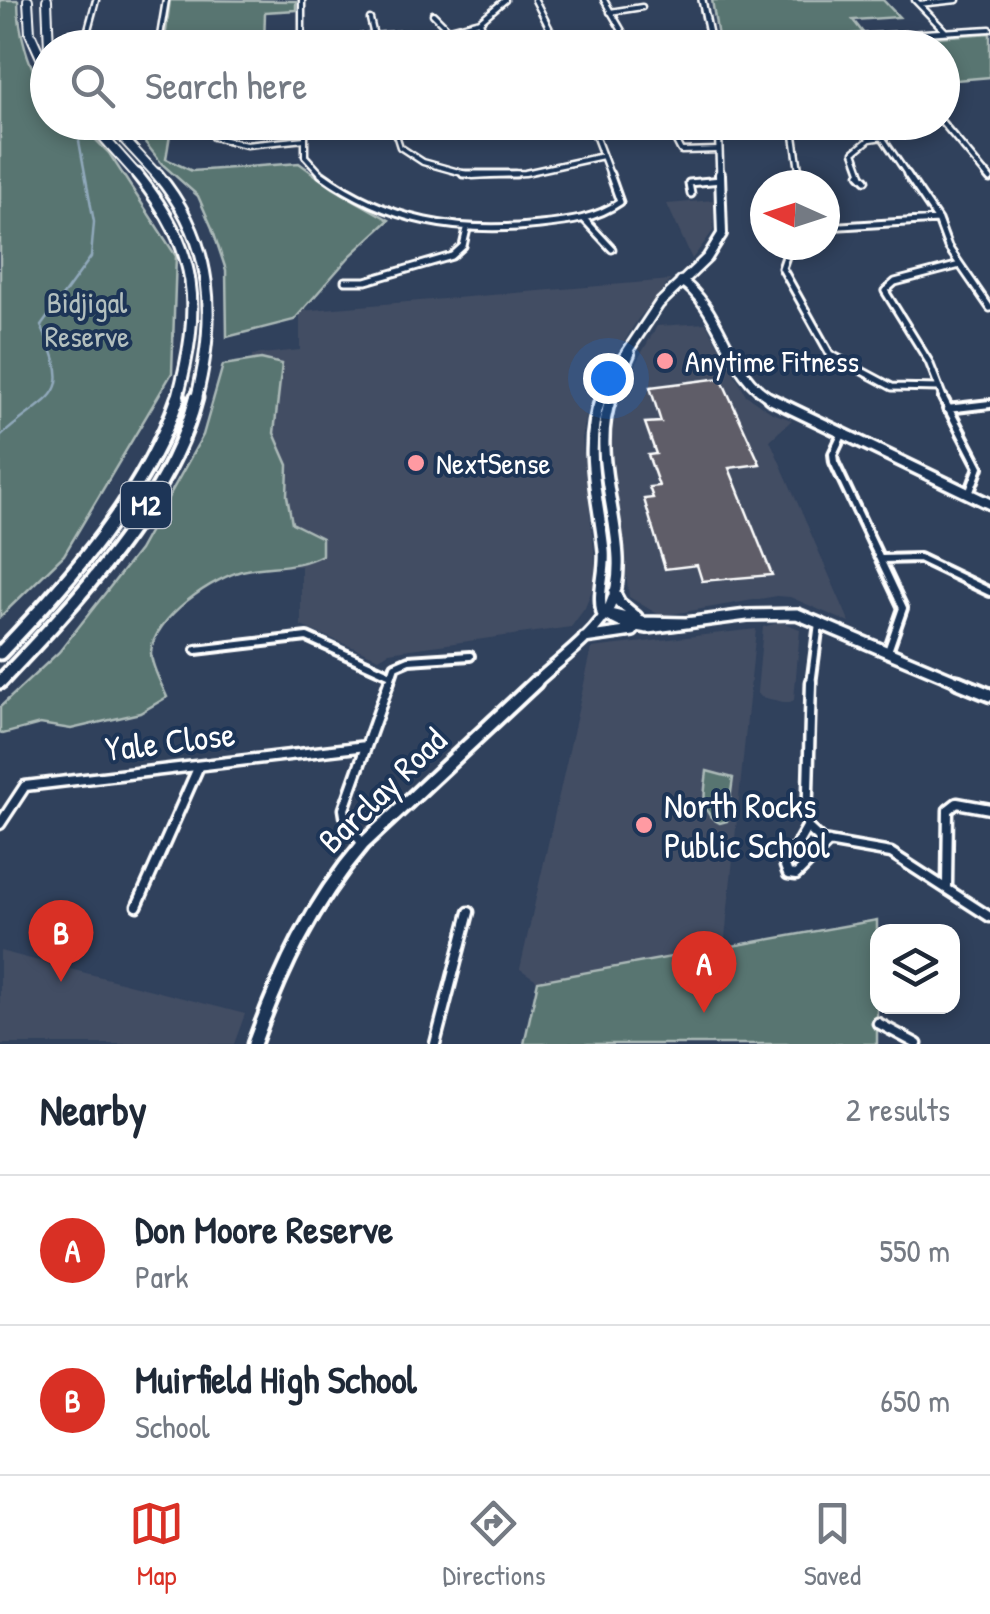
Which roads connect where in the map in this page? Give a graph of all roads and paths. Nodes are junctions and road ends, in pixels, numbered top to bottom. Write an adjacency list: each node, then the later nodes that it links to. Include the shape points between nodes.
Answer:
1 (28, 0): 30 (highway)
2 (50, 0): 18 (highway)
3 (96, 0): 19 (street)
4 (166, 0): 20 (street)
5 (302, 0): 21 (street)
6 (505, 0): 16 (street)
7 (536, 0): 25 (street)
8 (604, 0): 13 (street)
9 (702, 0): 27 (main road)
10 (957, 0): 11 (street)
11 (917, 2): 28 (street)
12 (642, 6): 13 (street)
13 (610, 12): 26 (street)
14 (433, 14): 23 (street)
15 (370, 19): 22 (street)
16 (480, 21): 23 (street); 24 (street)
17 (990, 29): 29 (street)
18 (46, 30)
19 (88, 30)
20 (161, 30)
21 (302, 30)
22 (373, 30)
23 (449, 30)
24 (483, 30)
25 (550, 30)
26 (621, 30)
27 (708, 30)
28 (944, 30)
29 (960, 31)
30 (30, 33)
31 (106, 140): 79 (highway, M2, via 180,240 192,291 183,376 137,482 84,559)
32 (125, 140): 82 (highway, M2, via 171,190 196,236 209,288 199,387 154,492 78,599)
33 (218, 140): 34 (street)
34 (262, 140)
35 (305, 140): 54 (street, via 312,168 362,202)
36 (398, 140): 45 (street, via 456,175 515,176)
37 (596, 140): 45 (street)
38 (675, 140): 44 (street, via 681,151)
39 (719, 140): 44 (main road)
40 (795, 140): 46 (street)
41 (868, 140): 49 (street, via 854,152)
42 (885, 140): 52 (street)
43 (957, 140): 47 (street)
44 (719, 150): 48 (main road)
45 (602, 156): 51 (street, via 620,202)
46 (799, 170)
47 (990, 178)
48 (721, 180): 50 (street, via 689,182); 59 (main road, via 722,234)
49 (866, 180)
50 (691, 194)
51 (584, 219): 54 (street); 55 (street)
52 (938, 220): 53 (street); 57 (street)
53 (840, 226)
54 (467, 230): 58 (street, via 452,256 366,281)
55 (612, 250)
56 (785, 260): 62 (street, via 782,268 830,354 900,390)
57 (960, 265): 60 (street); 62 (street, via 882,288)
58 (345, 280)
59 (681, 281): 61 (main road); 65 (main road, via 700,293 754,388)
60 (990, 308)
61 (632, 348): 69 (main road, via 603,428); 71 (main road, via 602,394 591,434 606,556)
62 (938, 388): 64 (street)
63 (990, 404): 64 (street)
64 (946, 409): 66 (street, via 979,467)
65 (842, 435): 66 (main road); 68 (street, via 834,462)
66 (969, 494): 67 (main road)
67 (990, 504)
68 (882, 559): 70 (street, via 919,558); 78 (street, via 903,608)
69 (613, 590): 71 (main road, Barclay Road); 72 (main road, via 632,614)
70 (990, 592)
71 (602, 613): 72 (main road); 75 (main road); 76 (main road, Barclay Road)
72 (657, 622): 73 (main road)
73 (687, 622): 74 (main road, via 780,612); 75 (main road)
74 (819, 622): 78 (main road); 88 (street, via 812,654)
75 (640, 630): 76 (main road)
76 (582, 639): 90 (main road, Barclay Road)
77 (196, 650): 81 (street, via 307,636)
78 (888, 652): 83 (main road)
79 (0, 653)
80 (470, 656): 81 (street, via 409,660)
81 (391, 675): 84 (street)
82 (0, 682)
83 (990, 695)
84 (366, 746): 85 (street, Yale Close); 90 (street, via 344,808)
85 (198, 766): 87 (street, Yale Close, via 25,786); 92 (street)
86 (990, 809): 91 (street, via 957,803 948,810)
87 (0, 824)
88 (807, 827): 89 (street); 89 (street, via 785,866 788,874 796,875)
89 (829, 842): 91 (street, via 891,853)
90 (363, 844): 96 (main road, Barclay Road, via 300,926)
91 (947, 887): 94 (street)
92 (137, 906)
93 (469, 912): 97 (street)
94 (990, 917)
95 (878, 1023): 98 (street)
96 (254, 1044)
97 (435, 1044)
98 (916, 1044)

